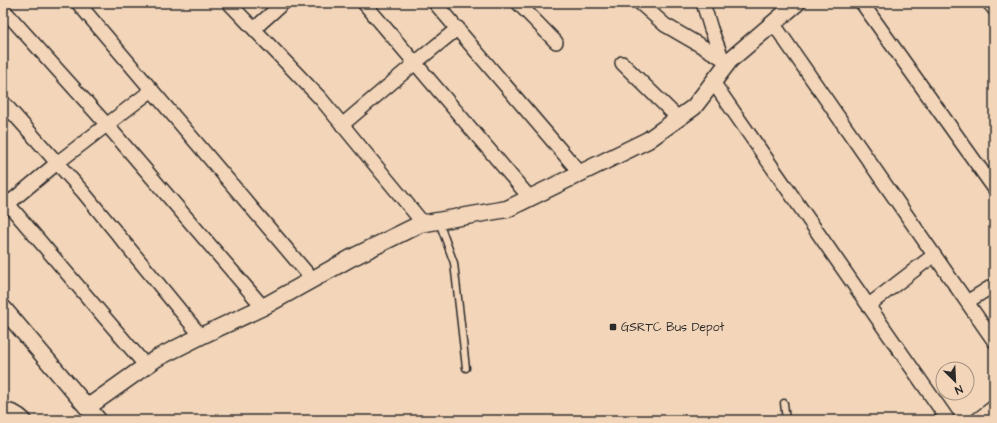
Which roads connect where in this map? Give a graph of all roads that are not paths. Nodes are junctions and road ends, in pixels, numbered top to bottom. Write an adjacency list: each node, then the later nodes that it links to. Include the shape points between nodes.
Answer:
1 (78, 3): 22 (street)
2 (229, 3): 16 (street)
3 (283, 3): 16 (street)
4 (364, 3): 19 (street)
5 (435, 3): 15 (street)
6 (518, 3): 17 (street)
7 (640, 3): 18 (street, via 664,25)
8 (703, 3): 18 (street)
9 (862, 3): 29 (street)
10 (989, 3): 13 (street)
11 (795, 4): 14 (street)
12 (3, 9): 25 (street)
13 (994, 9)
14 (774, 23): 18 (street, via 730,60); 33 (street)
15 (458, 28): 19 (street); 28 (street)
16 (254, 29): 26 (street, via 321,99)
17 (556, 42)
18 (724, 62): 21 (street)
19 (415, 63): 26 (street); 30 (street)
20 (622, 63): 24 (street)
21 (713, 82): 24 (street, via 694,107); 37 (street)
22 (152, 90): 25 (street); 34 (street)
23 (3, 102): 27 (street)
24 (678, 118): 28 (street, via 648,140)
25 (107, 125): 27 (street); 38 (street)
26 (342, 125): 32 (street)
27 (57, 163): 31 (street); 40 (street)
28 (581, 174): 30 (street)
29 (994, 188)
30 (530, 198): 32 (street, via 507,210)
31 (4, 203): 42 (street)
32 (431, 222): 34 (street, via 351,258); 43 (lane, via 454,263)
33 (934, 255): 36 (street); 37 (street)
34 (312, 280): 38 (street)
35 (994, 285): 36 (street)
36 (967, 302): 41 (street)
37 (869, 305): 51 (street)
38 (263, 307): 40 (street)
39 (3, 308): 45 (street)
40 (201, 336): 42 (street)
41 (994, 341)
42 (146, 366): 45 (street)
43 (466, 368)
44 (784, 403): 50 (lane)
45 (88, 407): 49 (street)
46 (994, 407): 52 (street)
47 (3, 409): 48 (street, via 14,412)
48 (25, 420)
49 (98, 420)
50 (786, 420)
51 (948, 420)
52 (977, 420)

